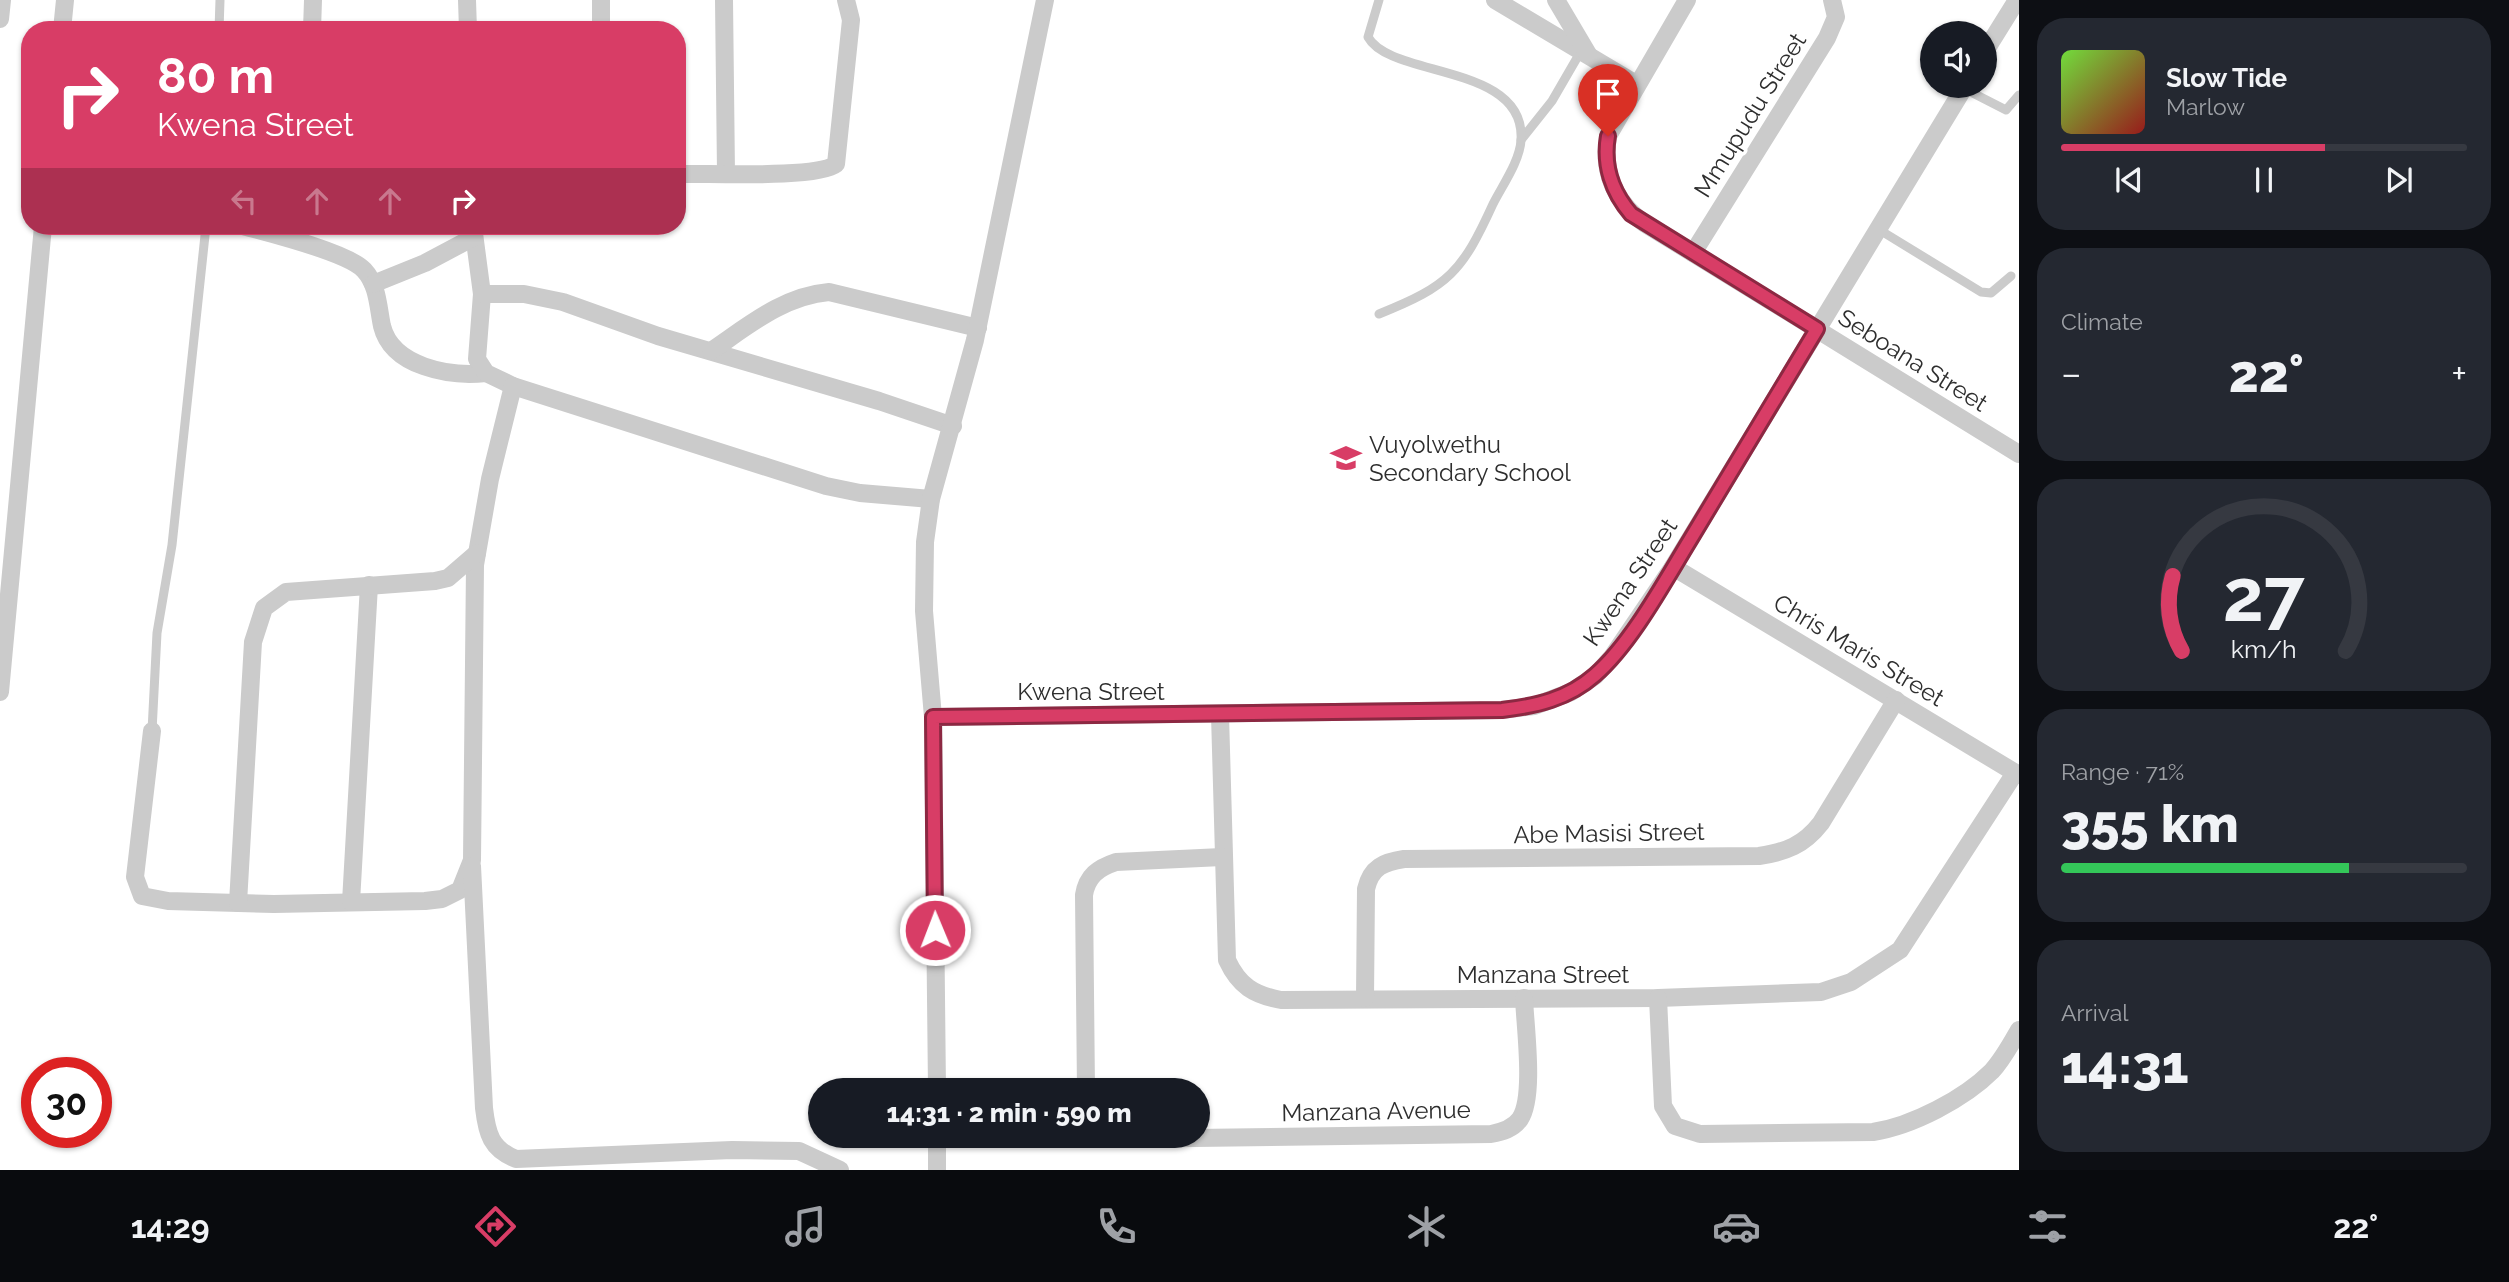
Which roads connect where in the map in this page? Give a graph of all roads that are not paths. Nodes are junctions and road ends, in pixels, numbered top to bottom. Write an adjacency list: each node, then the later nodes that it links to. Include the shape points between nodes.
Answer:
1 (2, 0): 16 (street)
2 (65, 0): 17 (street)
3 (220, 0): 18 (lane)
4 (313, 0): 19 (street)
5 (467, 0): 20 (street)
6 (601, 0): 21 (street)
7 (724, 0): 29 (street)
8 (845, 0): 29 (street, via 851,20 836,164 830,169 800,172)
9 (1045, 0): 42 (street)
10 (1379, 0): 28 (lane, via 1368,37 1372,46 1490,90 1516,118)
11 (1495, 0): 23 (street)
12 (1556, 0): 23 (street)
13 (1687, 0): 24 (street)
14 (1832, 0): 37 (street, Mmupudu Street, via 1836,17 1827,38)
15 (2017, 0): 22 (street)
16 (0, 19)
17 (63, 21)
18 (219, 21)
19 (312, 21)
20 (468, 21)
21 (601, 21)
22 (1997, 32)
23 (1585, 53): 24 (street); 28 (lane)
24 (1636, 84): 37 (street, via 1608,136 1607,160 1614,190 1631,214)
25 (2019, 95): 27 (lane, via 2006,110)
26 (1957, 98): 31 (street, Kwena Street)
27 (1984, 98)
28 (1521, 140): 41 (lane, via 1473,247 1452,276)
29 (726, 173): 30 (street)
30 (686, 174)
31 (1878, 229): 38 (lane, via 1981,292 1991,293); 43 (street, Kwena Street)
32 (42, 235): 53 (street)
33 (205, 235): 57 (lane, via 172,545 157,633)
34 (270, 235): 39 (street, via 356,263)
35 (470, 235): 39 (street, via 434,259)
36 (474, 235): 40 (street)
37 (1693, 253): 43 (street)
38 (2011, 276)
39 (373, 284): 45 (street, via 383,328 399,354 436,369)
40 (482, 294): 44 (street, via 542,297); 45 (street, via 477,359)
41 (1378, 314)
42 (978, 328): 44 (street, via 849,295 818,292 785,302); 47 (street)
43 (1817, 329): 48 (street, Seboana Street); 51 (street, Kwena Street)
44 (711, 351): 47 (street)
45 (486, 373): 46 (street)
46 (513, 386): 49 (street, via 826,486); 50 (street)
47 (953, 426): 49 (street)
48 (2019, 454)
49 (931, 499): 56 (street, via 924,611)
50 (477, 553): 52 (street, via 448,578); 60 (street)
51 (1674, 567): 54 (street, Chris Maris Street); 55 (street, Kwena Street, via 1595,676 1549,702 1502,710)
52 (369, 585): 61 (street); 62 (street, via 286,592 275,597 258,618)
53 (0, 692)
54 (1896, 700): 58 (street, Chris Maris Street); 63 (street, Abe Masisi Street, via 1815,831 1800,845 1782,851 1759,856 1404,859 1381,864 1366,889)
55 (1220, 715): 56 (street, Kwena Street); 59 (street, Manzana Street)
56 (933, 717): 67 (street)
57 (152, 731): 62 (street, via 137,888 142,896 168,901)
58 (2017, 774): 65 (street, Manzana Street, via 1912,936 1883,963 1821,992)
59 (1222, 857): 63 (street, Manzana Street, via 1227,960 1244,986 1257,995 1281,1000); 68 (street, via 1115,862 1090,878 1084,895)
60 (472, 860): 61 (street, via 460,890 451,896); 71 (street, via 484,1108 487,1136 502,1154 516,1159 799,1151)
61 (351, 902): 62 (street)
62 (238, 903)
63 (1365, 998): 64 (street, Manzana Street)
64 (1524, 998): 65 (street, Manzana Street); 69 (street, Manzana Avenue, via 1527,1100 1520,1119 1503,1131)
65 (1657, 998): 66 (street, via 1663,1106 1675,1126 1700,1134 1896,1129 1931,1112 1992,1071)
66 (2019, 1030)
67 (937, 1078)
68 (1086, 1078)
69 (1210, 1138)
70 (937, 1148): 72 (street)
71 (840, 1170)
72 (937, 1170)

